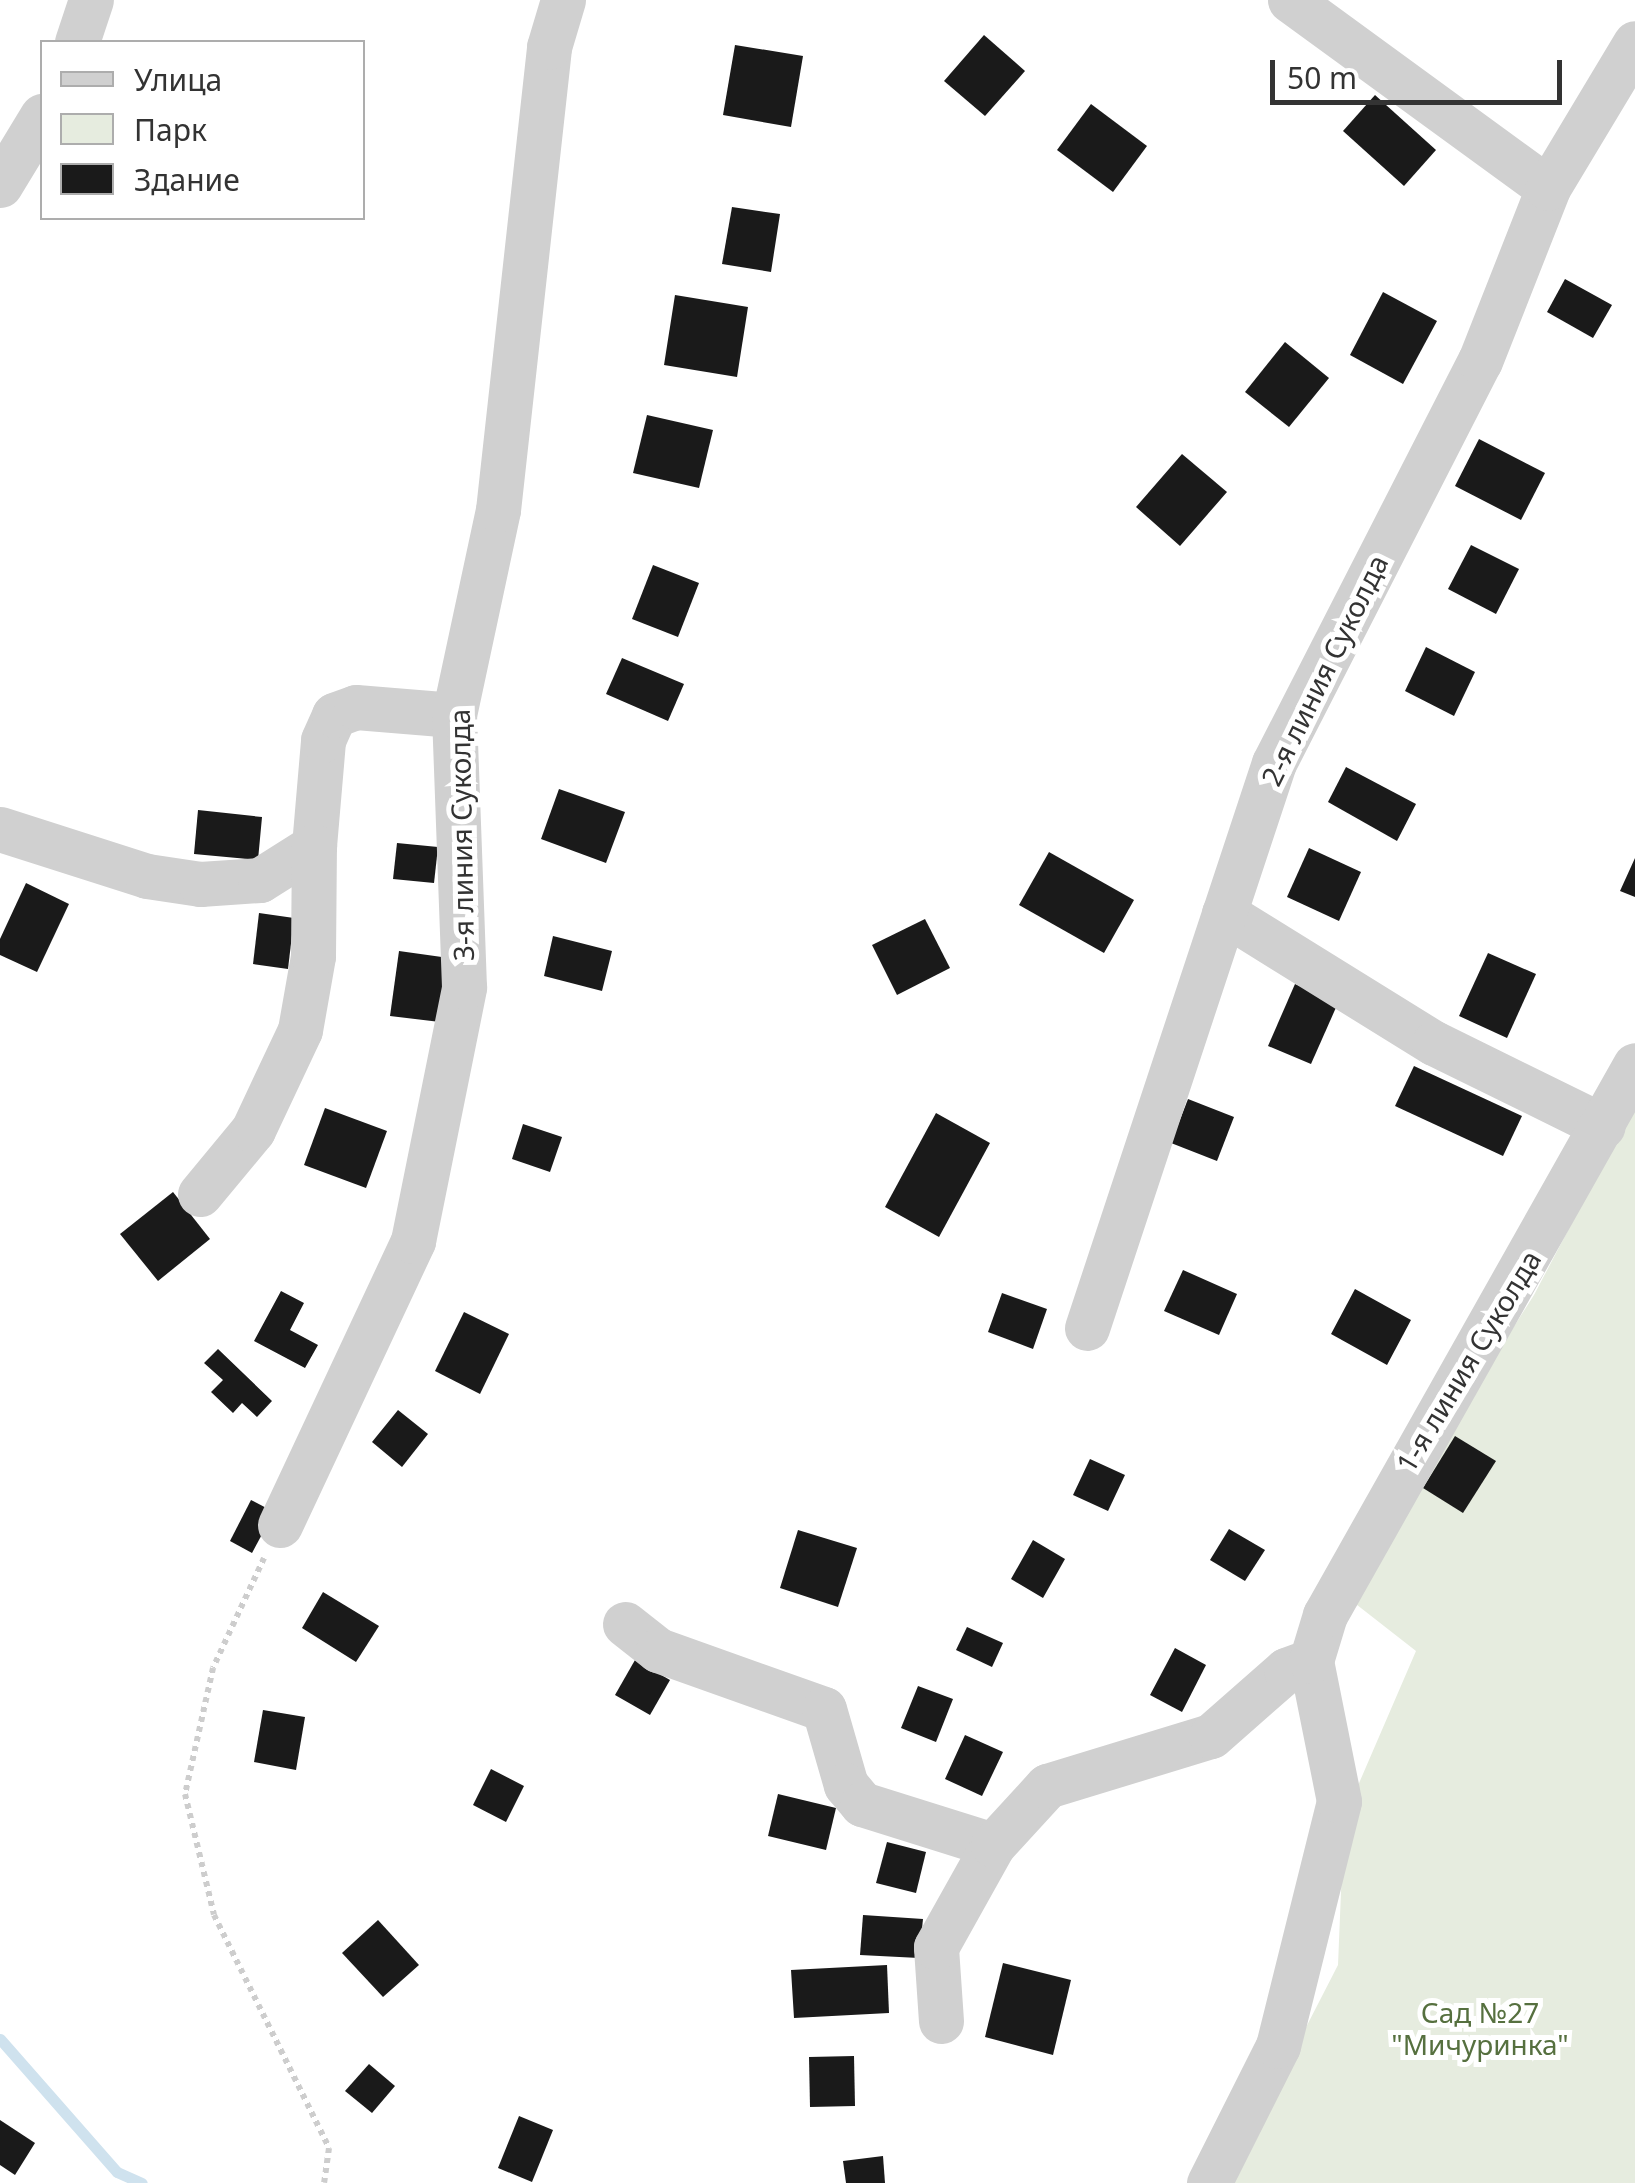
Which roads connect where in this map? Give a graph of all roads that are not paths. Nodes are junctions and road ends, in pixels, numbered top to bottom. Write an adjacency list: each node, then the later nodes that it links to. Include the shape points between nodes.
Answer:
1 (92, 0): 4 (street)
2 (564, 0): 9 (street, 3-я линия Суколда, via 548,47 498,510)
3 (1290, 0): 8 (street)
4 (78, 40)
5 (1635, 43): 8 (street, 2-я линия Суколда)
6 (40, 119): 7 (street)
7 (0, 185)
8 (1548, 188): 12 (street, 2-я линия Суколда, via 1480,361 1274,762)
9 (454, 715): 11 (street, via 356,707 334,715 323,740); 17 (street, 3-я линия Суколда, via 464,987 414,1240)
10 (0, 829): 11 (street, via 147,876 200,884 260,880)
11 (314, 846): 15 (street, via 314,956 300,1030 253,1130)
12 (1224, 913): 14 (street, via 1434,1043); 16 (street, 2-я линия Суколда)
13 (1635, 1065): 14 (street, 1-я линия Суколда)
14 (1602, 1126): 19 (street, 1-я линия Суколда, via 1413,1452 1325,1615)
15 (200, 1194)
16 (1087, 1328)
17 (280, 1525)
18 (625, 1624): 20 (street, via 658,1650 824,1709 846,1785 862,1804)
19 (1310, 1661): 20 (street, via 1286,1670 1211,1736 1047,1786); 22 (street, via 1339,1801 1278,2046)
20 (993, 1845): 21 (street, via 936,1946)
21 (941, 2022)
22 (1210, 2183)

